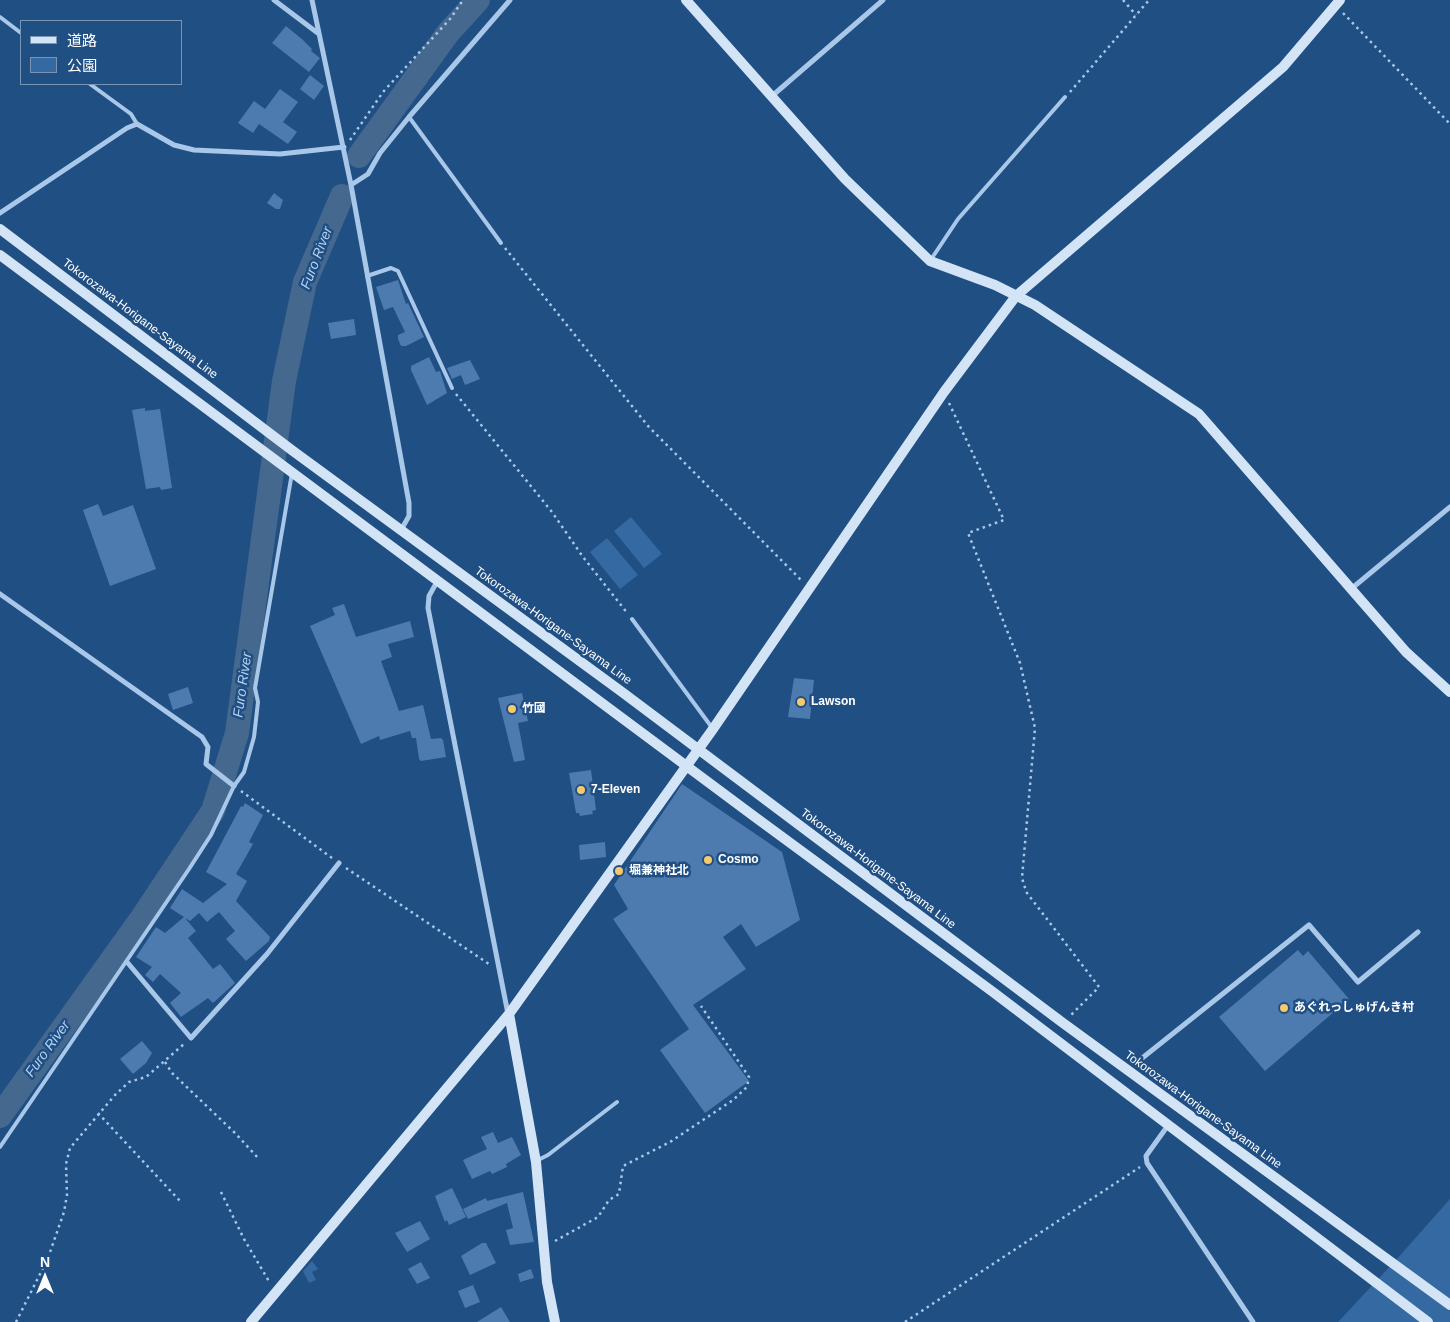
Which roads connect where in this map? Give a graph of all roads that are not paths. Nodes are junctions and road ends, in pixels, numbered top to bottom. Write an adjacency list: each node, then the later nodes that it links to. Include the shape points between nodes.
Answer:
1 (274, 0): 9 (street)
2 (312, 0): 9 (street)
3 (510, 0): 13 (street)
4 (686, 0): 11 (main road)
5 (883, 0): 11 (street)
6 (1338, 2): 23 (main road, via 1283,67)
7 (0, 17): 8 (lane)
8 (20, 32)
9 (319, 34): 15 (street)
10 (91, 85): 14 (lane, via 131,114)
11 (772, 97): 21 (main road, via 845,179)
12 (1066, 97): 21 (lane, via 958,218)
13 (409, 117): 16 (street, via 380,153 368,174); 19 (lane)
14 (137, 124): 15 (street, via 174,146 194,150 280,154); 17 (street)
15 (344, 147): 16 (street)
16 (351, 185): 22 (street)
17 (0, 213)
18 (0, 229): 27 (main road, Tokorozawa-Horigane-Sayama Line)
19 (501, 243)
20 (0, 255): 25 (main road)
21 (930, 260): 23 (main road)
22 (368, 276): 24 (lane, via 391,268 398,270); 27 (street, via 409,503 409,516)
23 (1016, 296): 29 (main road, via 1035,305 1199,414); 33 (main road, via 944,392)
24 (452, 388)
25 (291, 470): 28 (main road); 36 (lane, via 255,688 258,702 254,737 244,772)
26 (1450, 506): 29 (street)
27 (401, 530): 34 (main road, Tokorozawa-Horigane-Sayama Line)
28 (438, 580): 35 (main road); 40 (street, via 429,596 428,608)
29 (1350, 589): 32 (main road, via 1406,652)
30 (0, 594): 36 (street, via 202,737 208,747 206,764)
31 (632, 619): 33 (lane)
32 (1450, 692)
33 (713, 729): 34 (main road)
34 (698, 749): 35 (main road); 46 (main road, Tokorozawa-Horigane-Sayama Line, via 1063,1024)
35 (685, 765): 40 (main road); 43 (main road)
36 (234, 786): 39 (lane, via 211,835)
37 (339, 863): 39 (street, via 268,954 191,1038)
38 (1418, 932): 41 (street, via 1358,982 1309,925)
39 (127, 962): 44 (lane)
40 (508, 1014): 45 (main road); 47 (main road)
41 (1136, 1063)
42 (617, 1102): 45 (lane)
43 (1169, 1124): 49 (street, via 1146,1156 1147,1162); 50 (main road)
44 (0, 1146)
45 (536, 1162): 48 (main road, via 547,1282)
46 (1450, 1304)
47 (251, 1322)
48 (555, 1322)
49 (1253, 1322)
50 (1428, 1322)

